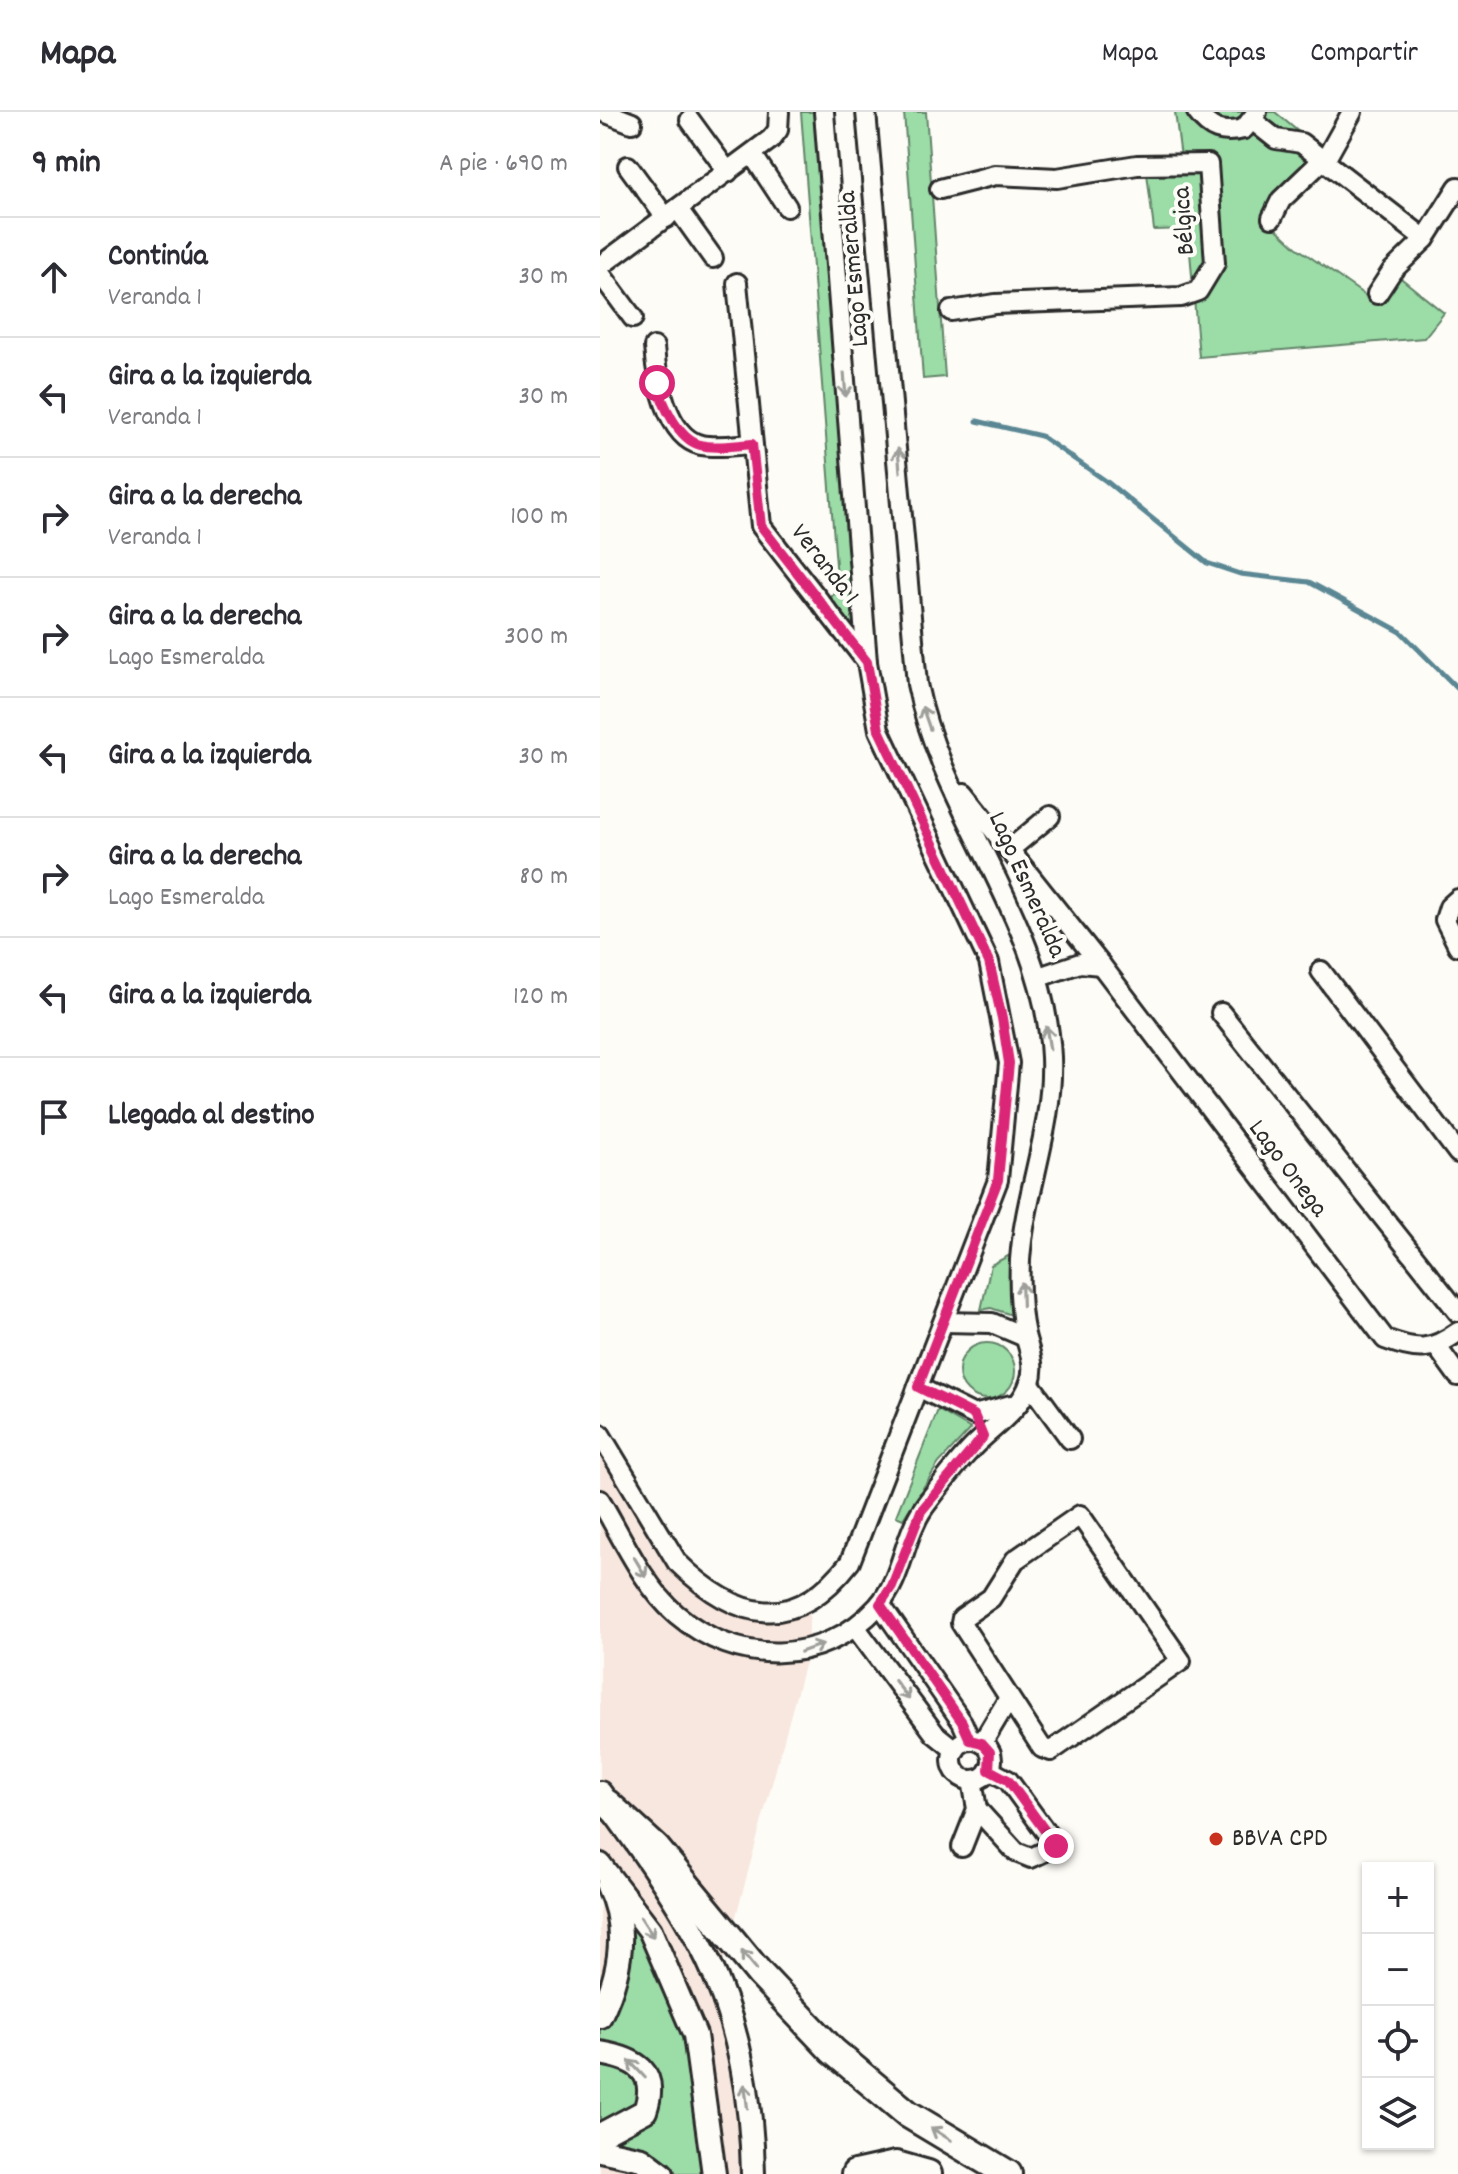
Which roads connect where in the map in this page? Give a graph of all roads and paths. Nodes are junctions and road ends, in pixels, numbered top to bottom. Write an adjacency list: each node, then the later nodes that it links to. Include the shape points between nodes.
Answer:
1 (604, 112): 9 (street)
2 (779, 112): 11 (street, via 778,130)
3 (824, 112): 31 (street, Lago Esmeralda, one-way to 31)
4 (866, 112): 32 (street, Lago Esmeralda, one-way to 4, via 922,712 917,684)
5 (1197, 112): 10 (street, via 1206,125)
6 (1352, 112): 12 (street)
7 (1254, 116): 10 (street, via 1244,129); 12 (street, via 1276,139 1301,143)
8 (690, 120): 15 (street)
9 (632, 123)
10 (1222, 132): 13 (street)
11 (752, 154): 15 (street); 18 (street)
12 (1323, 161): 20 (street, via 1281,200); 21 (street)
13 (1208, 164): 17 (street, Bélgica, via 1137,165 1057,178 995,175); 27 (street, Bélgica, via 1215,263 1198,291 1181,297 995,304)
14 (628, 166): 19 (street)
15 (728, 172): 19 (street)
16 (1458, 187): 21 (street)
17 (940, 189)
18 (787, 207)
19 (672, 213): 22 (street); 23 (street)
20 (1272, 218)
21 (1425, 239): 26 (street)
22 (713, 258)
23 (600, 266)
24 (600, 273): 28 (street)
25 (737, 283): 30 (street, Veranda 1)
26 (1377, 294)
27 (951, 311)
28 (633, 318)
29 (654, 347): 30 (street, via 660,395 689,439 705,446)
30 (752, 444): 31 (street, Veranda 1, via 761,526)
31 (867, 662): 43 (street, Lago Esmeralda, via 884,743 989,962 1009,1063 998,1180)
32 (945, 769): 34 (street, Lago Onega); 39 (street, Lago Esmeralda)
33 (1050, 816): 34 (street)
34 (1009, 850): 37 (street, Lago Onega)
35 (1458, 899): 36 (street, via 1445,920)
36 (1458, 946)
37 (1101, 965): 39 (street, via 1080,963); 46 (street, Lago Onega, via 1385,1339 1408,1348)
38 (1321, 971): 41 (street)
39 (1039, 977): 45 (street, Lago Esmeralda, one-way to 39, via 1020,1260 1052,1098)
40 (1221, 1013): 42 (street)
41 (1458, 1153)
42 (1455, 1303)
43 (944, 1322): 45 (street, via 992,1323); 49 (street, Lago Esmeralda)
44 (1458, 1332): 46 (street)
45 (1025, 1337): 48 (street, Lago Esmeralda, via 1033,1368)
46 (1437, 1347): 47 (street)
47 (1458, 1376)
48 (1030, 1384): 50 (street); 54 (street)
49 (918, 1387): 51 (street); 52 (street, Lago Esmeralda, via 850,1562 810,1603 778,1612 729,1601 677,1562)
50 (1020, 1401): 51 (street); 53 (street)
51 (974, 1415): 53 (street)
52 (600, 1434)
53 (983, 1437): 56 (street, via 921,1511)
54 (1070, 1439)
55 (600, 1500): 57 (street, one-way to 57, via 646,1577 675,1613 716,1641 766,1655 808,1651)
56 (880, 1604): 57 (street); 59 (street, via 962,1722)
57 (856, 1628): 59 (street, one-way to 59, via 935,1734)
58 (1009, 1698): 58 (street, via 962,1618 991,1598 1015,1560 1080,1515 1181,1661 1051,1751 1042,1748); 59 (street)
59 (969, 1744): 60 (street, via 990,1752); 61 (street, via 955,1770)
60 (989, 1770): 61 (street); 63 (street, via 1008,1780 1056,1846 1031,1858 1016,1852)
61 (972, 1780): 63 (street)
62 (604, 1798): 72 (main road, one-way to 62, via 742,2069 708,1959); 75 (highway, one-way to 62, via 908,2114 833,2051 760,1974 656,1848)
63 (977, 1809): 64 (street)
64 (962, 1847)
65 (600, 1868): 66 (main road, via 617,1904 620,1941 618,1976); 71 (main road, one-way to 71, via 650,1930 695,2035)
66 (600, 2016)
67 (600, 2053): 68 (main road, one-way to 67, via 645,2111 651,2095 639,2065)
68 (600, 2135)
69 (600, 2150): 70 (main road, via 642,2159)
70 (662, 2174)
71 (714, 2174)
72 (753, 2174)
73 (855, 2174): 74 (highway, via 896,2165)
74 (928, 2174)
75 (1008, 2174)

